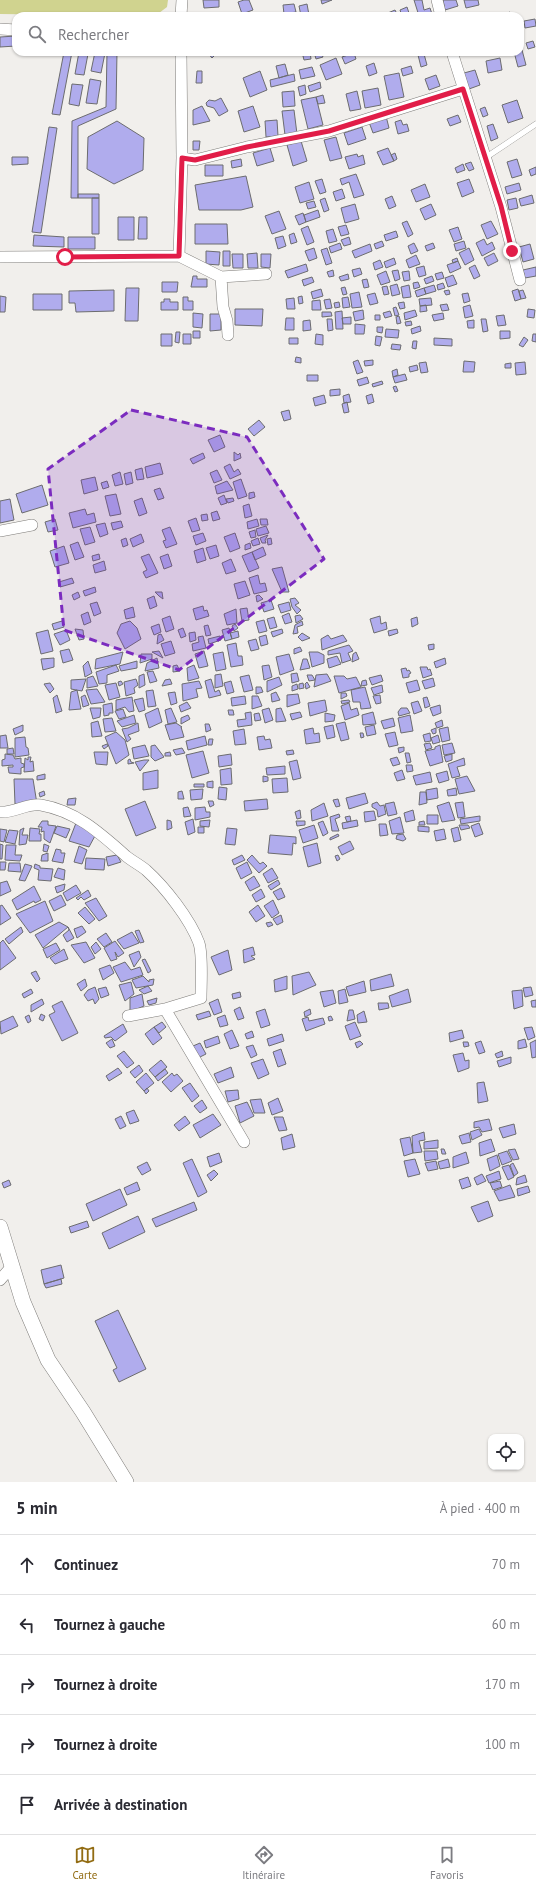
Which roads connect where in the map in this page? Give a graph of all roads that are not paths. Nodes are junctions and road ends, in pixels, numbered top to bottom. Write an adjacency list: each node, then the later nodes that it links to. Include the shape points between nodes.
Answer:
1 (182, 0): 3 (street)
2 (437, 0): 4 (street)
3 (181, 12)
4 (440, 12)
5 (0, 29): 6 (street)
6 (12, 30)
7 (181, 56): 11 (street)
8 (453, 56): 9 (street)
9 (463, 89): 11 (street, via 329,131 195,160); 12 (street)
10 (536, 124): 12 (lane)
11 (182, 158): 13 (street)
12 (485, 158): 17 (street, via 501,206)
13 (179, 256): 14 (street); 16 (street)
14 (0, 257)
15 (266, 274): 16 (street)
16 (221, 277): 18 (street)
17 (520, 280)
18 (228, 335)
19 (32, 525): 20 (street)
20 (0, 531)
21 (0, 812): 22 (street, via 7,813 39,805 61,809 91,826 160,884 194,931 200,946 201,998)
22 (165, 1009): 23 (street); 24 (street)
23 (128, 1016)
24 (244, 1142)
25 (0, 1227): 26 (main road)
26 (12, 1266): 27 (street); 28 (main road, via 23,1302 48,1360)
27 (0, 1280)
28 (126, 1482)

